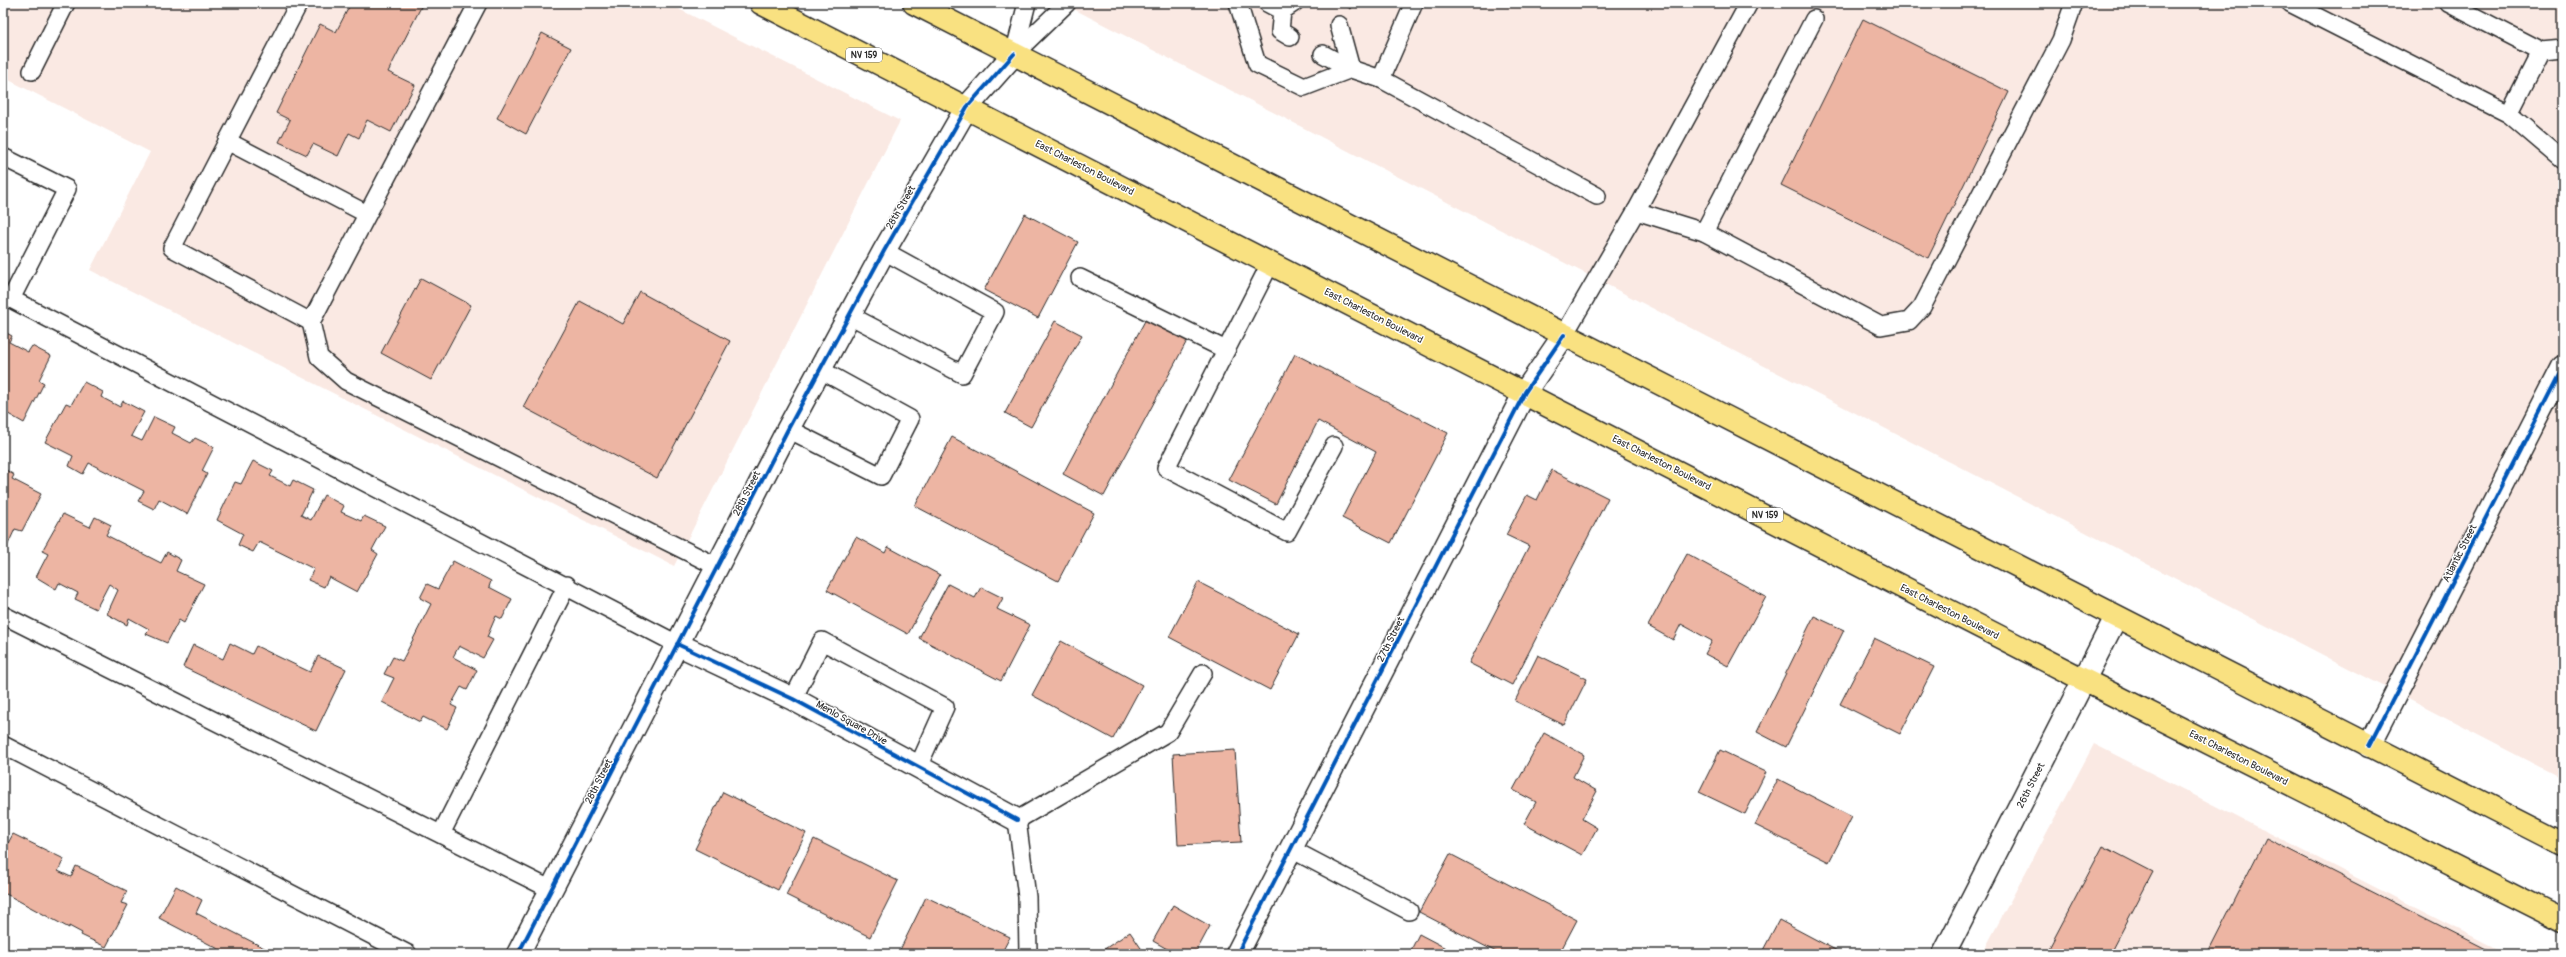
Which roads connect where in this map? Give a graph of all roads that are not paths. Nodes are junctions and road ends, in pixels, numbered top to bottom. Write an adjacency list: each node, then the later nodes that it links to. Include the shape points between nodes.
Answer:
1 (66, 3): 24 (lane)
2 (299, 3): 28 (lane)
3 (478, 3): 33 (lane)
4 (761, 3): 26 (main road, East Charleston Boulevard / NV 159)
5 (914, 3): 21 (main road)
6 (1027, 3): 21 (lane)
7 (1067, 3): 21 (lane)
8 (1238, 3): 23 (lane, via 1257,64 1304,87)
9 (1266, 3): 15 (lane)
10 (1414, 3): 25 (lane)
11 (1749, 3): 32 (lane)
12 (2074, 3): 34 (lane, via 2061,40 1922,307 1909,321 1880,326)
13 (2290, 3): 27 (lane)
14 (2448, 3): 20 (lane)
15 (1294, 6): 18 (lane, via 1280,31)
16 (1814, 19): 34 (lane)
17 (1339, 25): 23 (lane)
18 (1290, 37)
19 (2563, 49): 20 (lane)
20 (2541, 51): 27 (lane)
21 (1014, 54): 26 (street, 28th Street); 41 (main road)
22 (1323, 54): 23 (lane)
23 (1351, 69): 25 (lane)
24 (32, 71)
25 (1381, 79): 31 (lane)
26 (967, 107): 35 (street, 28th Street); 36 (main road, East Charleston Boulevard / NV 159)
27 (2509, 114): 30 (lane)
28 (227, 141): 33 (lane); 40 (lane, via 172,248)
29 (3, 157): 38 (lane, via 67,189)
30 (2563, 160)
31 (1597, 196)
32 (1636, 211): 34 (lane); 41 (lane)
33 (367, 214): 40 (lane)
34 (1704, 232)
35 (884, 251): 39 (street, 28th Street); 39 (lane, via 995,312 962,374)
36 (1271, 262): 42 (lane); 45 (main road, East Charleston Boulevard / NV 159)
37 (1080, 278): 42 (lane)
38 (7, 297): 49 (lane)
39 (849, 315): 44 (street, 28th Street)
40 (311, 322): 48 (lane, via 319,357 346,381)
41 (1564, 336): 45 (street, 27th Street); 51 (main road)
42 (1226, 350): 47 (lane, via 1166,468 1287,532)
43 (2563, 367): 57 (street, Atlantic Street)
44 (819, 369): 46 (street, 28th Street); 46 (lane, via 910,419 881,476)
45 (1525, 392): 54 (main road, East Charleston Boulevard / NV 159); 62 (street, 27th Street)
46 (788, 429): 48 (street, 28th Street)
47 (1334, 446)
48 (718, 568): 52 (street, 28th Street)
49 (567, 585): 52 (lane); 60 (lane)
50 (3, 615): 60 (lane)
51 (2116, 617): 54 (street, 26th Street); 57 (main road)
52 (677, 644): 55 (street, Menlo Square Drive); 63 (street, 28th Street)
53 (1204, 673): 59 (lane, via 1168,732)
54 (2084, 680): 65 (main road, East Charleston Boulevard / NV 159); 70 (street, 26th Street)
55 (793, 699): 58 (street, Menlo Square Drive); 58 (lane, via 822,641 945,707)
56 (3, 745): 66 (lane)
57 (2369, 746): 61 (main road)
58 (918, 767): 59 (street, Menlo Square Drive)
59 (1017, 820): 68 (lane, via 1027,897)
60 (441, 834): 63 (lane)
61 (2560, 839)
62 (1291, 849): 64 (lane); 69 (street, 27th Street)
63 (552, 890): 67 (street, 28th Street)
64 (1409, 911)
65 (2563, 921)
66 (408, 954)
67 (518, 954)
68 (1028, 954)
69 (1237, 954)
70 (1944, 954)

